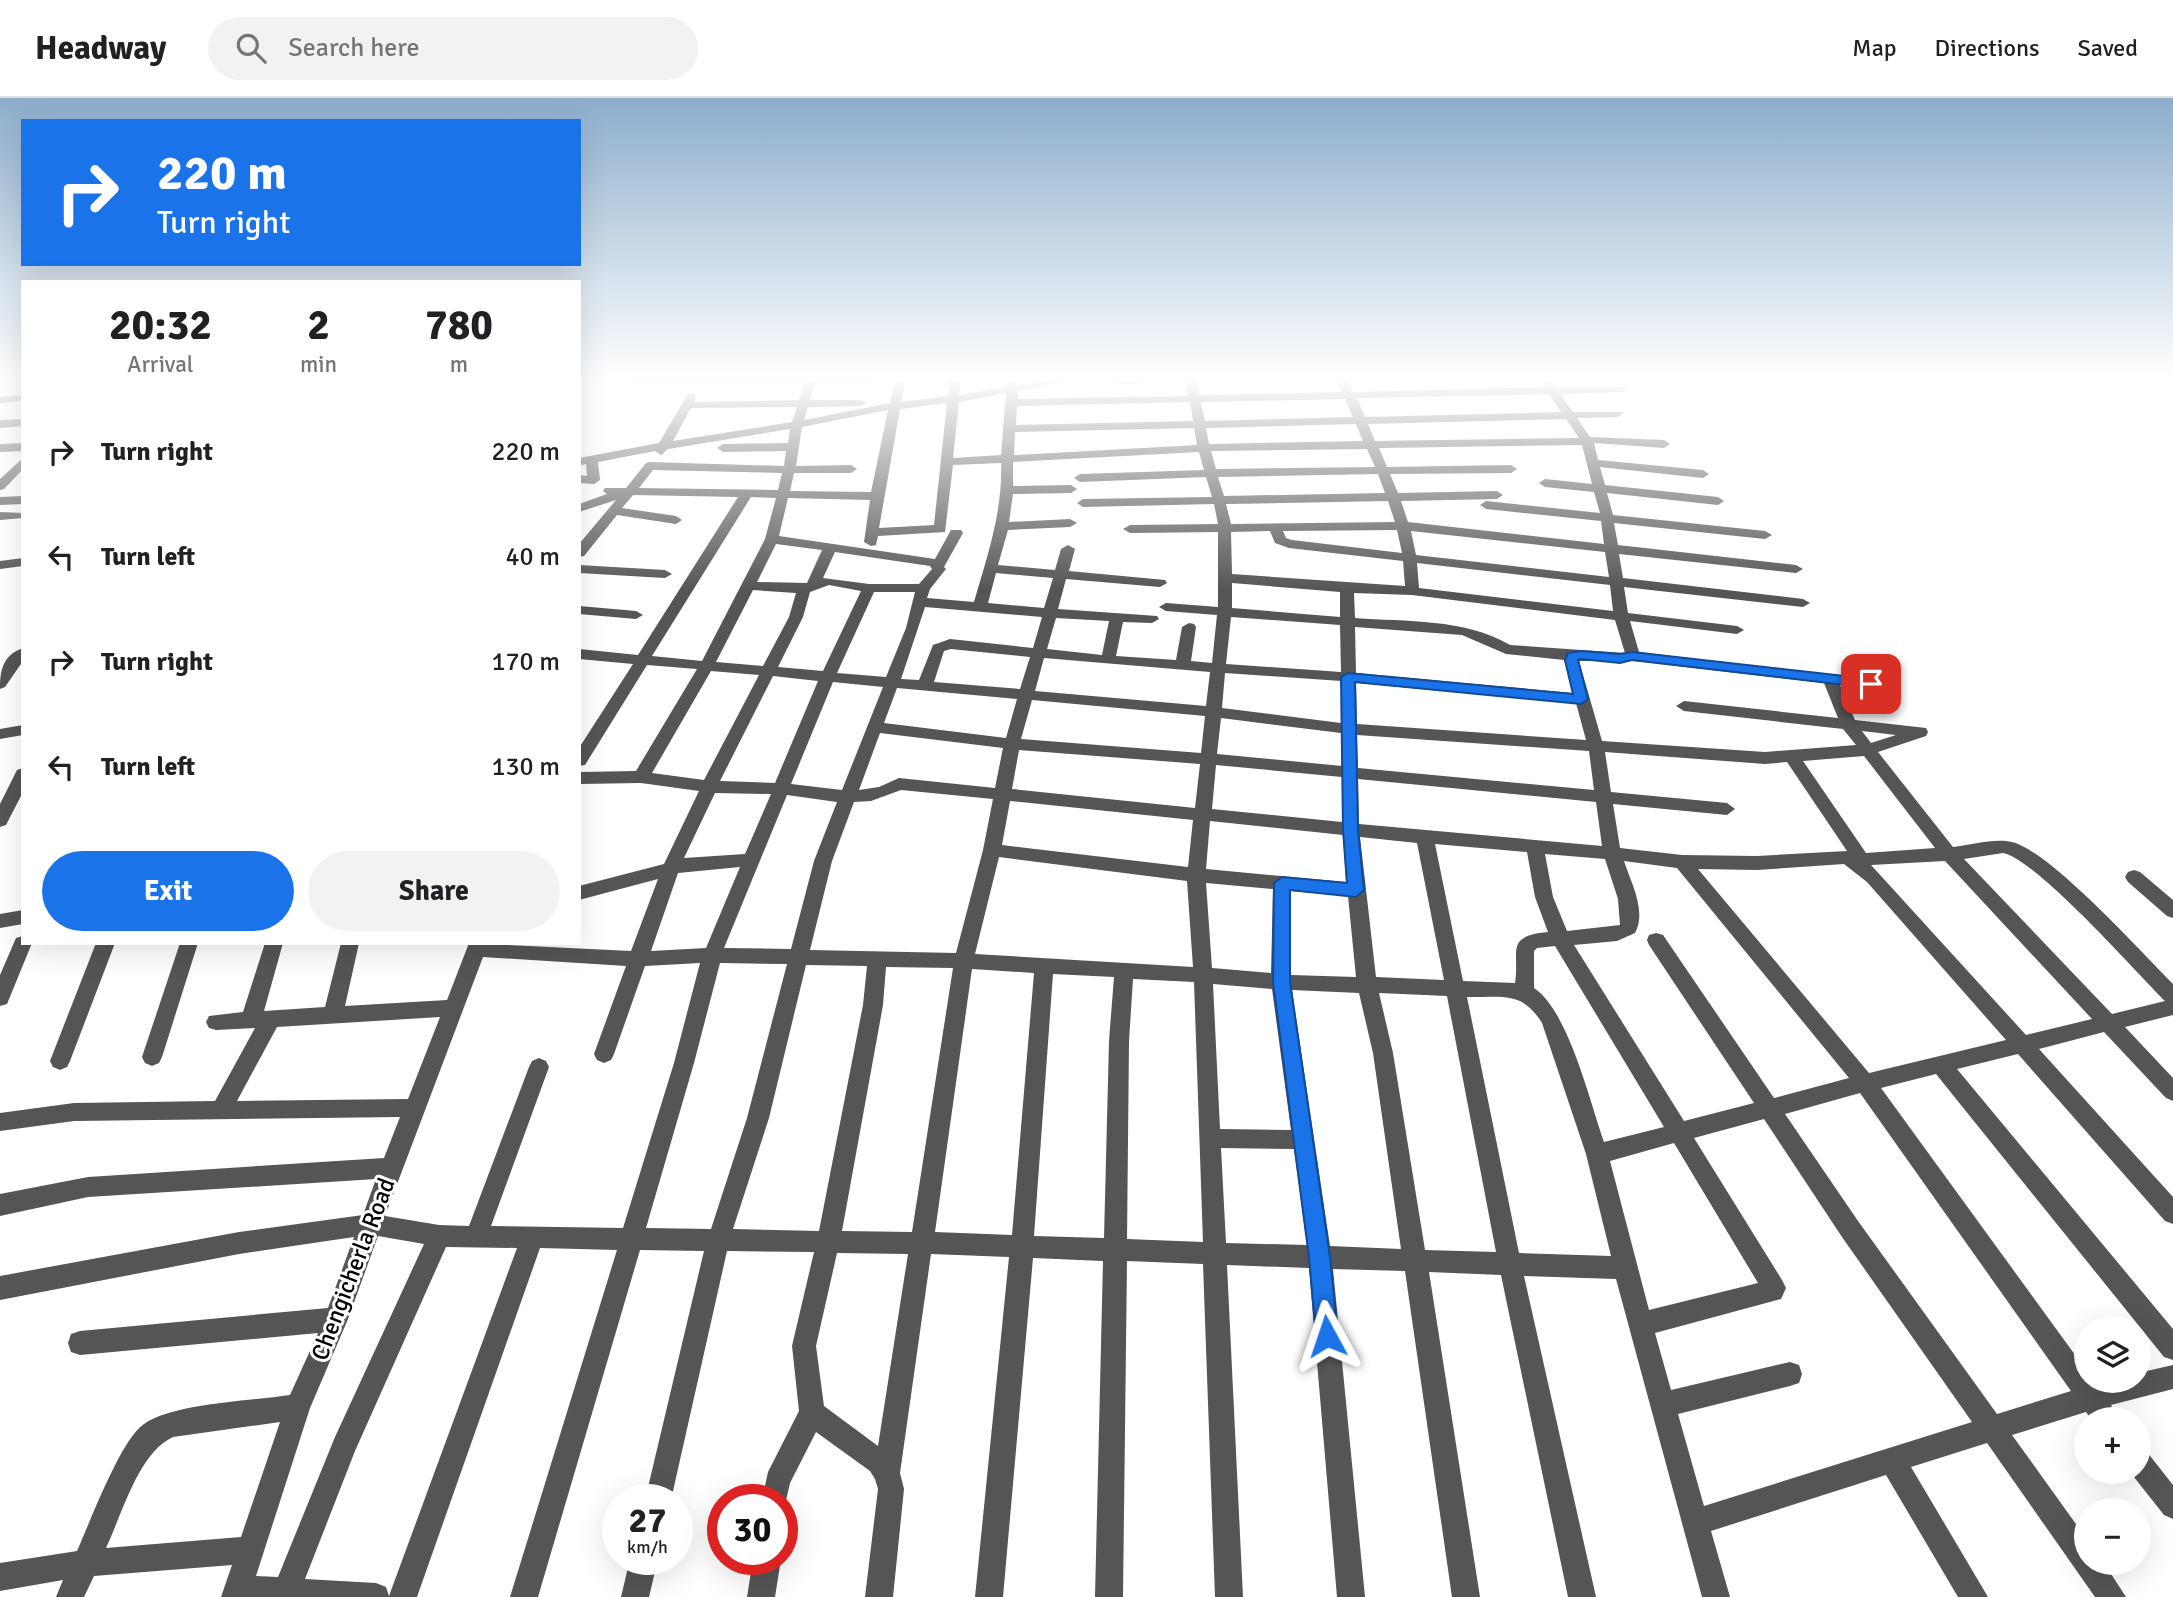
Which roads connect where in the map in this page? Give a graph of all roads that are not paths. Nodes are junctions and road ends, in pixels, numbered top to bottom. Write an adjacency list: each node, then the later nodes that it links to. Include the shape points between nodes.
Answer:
1 (643, 450): 12 (street)
2 (661, 450): 16 (street)
3 (792, 450): 19 (street)
4 (886, 450): 35 (street)
5 (948, 450): 13 (street)
6 (1008, 450): 11 (street)
7 (1158, 450): 11 (street)
8 (1205, 450): 21 (street)
9 (1374, 450): 20 (street)
10 (1589, 450): 14 (street)
11 (1007, 460): 13 (street); 30 (street)
12 (585, 461): 26 (street)
13 (946, 462): 56 (street, via 940,529)
14 (1593, 463): 22 (street); 29 (street)
15 (21, 464): 24 (street)
16 (650, 466): 19 (street); 31 (street)
17 (851, 469): 19 (street)
18 (1511, 469): 20 (street)
19 (789, 470): 33 (street)
20 (1384, 470): 21 (street); 36 (street)
21 (1212, 473): 23 (street); 37 (street)
22 (1703, 474)
23 (1080, 478)
24 (8, 479)
25 (581, 479): 26 (street)
26 (594, 481): 42 (street)
27 (1545, 483): 29 (street)
28 (1071, 489): 30 (street)
29 (1600, 489): 40 (street); 48 (street)
30 (1007, 490): 51 (street)
31 (630, 491): 32 (street); 42 (street)
32 (746, 495): 33 (street); 101 (street)
33 (783, 495): 35 (street); 59 (street)
34 (1497, 495): 36 (street)
35 (877, 496): 56 (street)
36 (1395, 496): 37 (street); 52 (street)
37 (1219, 499): 41 (street); 53 (street)
38 (21, 500): 39 (street)
39 (0, 501)
40 (1718, 501)
41 (1083, 503)
42 (613, 504): 44 (street); 47 (street); 49 (street); 63 (street)
43 (1486, 505): 48 (street)
44 (581, 508)
45 (0, 516): 46 (street)
46 (18, 516)
47 (581, 517)
48 (1607, 517): 58 (street); 60 (street)
49 (676, 520)
50 (1070, 523): 51 (street)
51 (1002, 526): 70 (street)
52 (1405, 526): 54 (street); 60 (street); 65 (street)
53 (1224, 527): 54 (street); 55 (street); 75 (street)
54 (1275, 527): 65 (street, via 1283,543)
55 (1130, 529)
56 (874, 532): 64 (street)
57 (956, 533): 68 (street)
58 (1765, 535)
59 (772, 539): 61 (street); 78 (street)
60 (1611, 547): 71 (street); 76 (street)
61 (831, 548): 64 (street); 79 (street)
62 (1068, 549): 73 (street)
63 (581, 550)
64 (868, 553): 72 (street)
65 (1410, 556): 76 (street); 81 (street)
66 (21, 562): 67 (street)
67 (0, 565)
68 (938, 566): 72 (street); 82 (street)
69 (581, 569): 74 (street)
70 (992, 569): 73 (street); 84 (street)
71 (1796, 569)
72 (878, 572): 79 (street); 82 (street); 107 (street)
73 (1060, 573): 77 (street); 88 (street)
74 (665, 574)
75 (1225, 578): 80 (street); 87 (street)
76 (1616, 582): 83 (street); 90 (street)
77 (1160, 583)
78 (750, 586): 79 (street); 103 (street)
79 (809, 587): 106 (street)
80 (1347, 588): 81 (street); 93 (street)
81 (1412, 591): 90 (street)
82 (921, 595): 84 (street); 110 (street)
83 (1803, 603)
84 (980, 607): 88 (street)
85 (1166, 607): 87 (street)
86 (581, 610): 89 (street)
87 (1225, 611): 93 (street); 105 (street)
88 (1050, 612): 91 (street); 96 (street)
89 (636, 615)
90 (1621, 616): 95 (street); 100 (street)
91 (1117, 617): 92 (street); 102 (street)
92 (1152, 620)
93 (1348, 621): 99 (street, via 1464,631 1506,649); 108 (street)
94 (1189, 628): 104 (street)
95 (1737, 630)
96 (1039, 653): 102 (street); 113 (street, via 945,645 938,648); 114 (street)
97 (581, 654): 101 (street)
98 (21, 655): 111 (street)
99 (1573, 656): 100 (street); 115 (street)
100 (1632, 656): 109 (street)
101 (641, 659): 103 (street); 127 (street)
102 (1108, 660): 104 (street)
103 (707, 664): 106 (street); 130 (street)
104 (1184, 666): 105 (street)
105 (1219, 669): 108 (street); 117 (street)
106 (769, 670): 107 (street); 133 (street)
107 (828, 676): 110 (street); 134 (street)
108 (1348, 677): 115 (street); 120 (street)
109 (1830, 679): 112 (street); 118 (street)
110 (892, 682): 113 (street); 119 (street)
111 (0, 684)
112 (1871, 684)
113 (925, 685): 114 (street)
114 (1027, 696): 117 (street); 123 (street)
115 (1581, 699): 124 (street)
116 (1684, 706): 118 (street)
117 (1214, 712): 120 (street); 128 (street)
118 (1849, 725): 125 (street); 125 (street, via 1920,733)
119 (874, 727): 123 (street); 136 (street)
120 (1349, 729): 124 (street); 129 (street)
121 (21, 730): 122 (street)
122 (0, 734)
123 (1012, 744): 128 (street); 135 (street)
124 (1596, 747): 126 (street); 137 (street)
125 (1868, 750): 126 (street); 146 (street)
126 (1792, 756): 148 (street)
127 (581, 758)
128 (1209, 759): 129 (street); 139 (street)
129 (1350, 773): 137 (street); 141 (street)
130 (641, 777): 132 (street); 133 (street)
131 (21, 778): 140 (street)
132 (581, 778)
133 (709, 787): 134 (street); 150 (street)
134 (780, 789): 136 (street); 147 (street)
135 (1003, 796): 136 (street, via 898,785 886,792); 139 (street); 144 (street)
136 (846, 797): 168 (street, via 823,861)
137 (1604, 799): 138 (street); 145 (street)
138 (1727, 809)
139 (1202, 815): 141 (street); 151 (street)
140 (0, 821)
141 (1350, 830): 142 (street); 154 (street)
142 (1425, 837): 143 (street); 177 (street)
143 (1535, 846): 145 (street); 159 (street, via 1544,897)
144 (992, 850): 151 (street); 171 (street)
145 (1612, 853): 149 (street); 159 (street, via 1630,925 1617,934)
146 (1949, 854): 148 (street); 179 (street, via 2003,847 2026,855); 186 (street)
147 (751, 860): 150 (street, via 688,864); 167 (street)
148 (1858, 860): 149 (street, via 1832,856 1757,863); 187 (street)
149 (1682, 862): 193 (street)
150 (670, 870): 155 (street); 169 (street)
151 (1196, 875): 153 (street); 174 (street)
152 (2134, 877): 156 (street)
153 (1282, 883): 154 (street); 175 (street)
154 (1356, 890): 176 (street)
155 (581, 892)
156 (2173, 911)
157 (21, 917): 158 (street)
158 (0, 922)
159 (1560, 938): 178 (street, via 1527,944); 199 (street)
160 (1657, 940): 196 (street)
161 (22, 945): 180 (street)
162 (105, 945): 190 (street)
163 (188, 945): 189 (street)
164 (274, 945): 184 (street)
165 (350, 945): 183 (street)
166 (478, 946): 169 (street); 182 (street, Chengicherla Road)
167 (712, 955): 168 (street); 169 (street); 210 (street)
168 (799, 955): 170 (street); 211 (street, via 758,1118)
169 (637, 959): 188 (street)
170 (877, 960): 171 (street); 212 (street, via 873,1005)
171 (964, 961): 172 (street); 213 (street)
172 (1044, 966): 173 (street); 214 (street)
173 (1125, 970): 174 (street); 215 (street, via 1119,1041)
174 (1203, 975): 175 (street); 200 (street)
175 (1281, 982): 176 (street); 201 (street)
176 (1367, 985): 177 (street); 218 (street, via 1379,1026)
177 (1455, 989): 178 (street); 219 (street)
178 (1523, 991): 202 (street, via 1534,996 1552,1023)
179 (2173, 996)
180 (0, 998)
181 (2173, 1006): 186 (street)
182 (454, 1008): 183 (street); 195 (street, Chengicherla Road)
183 (333, 1014): 184 (street)
184 (260, 1020): 185 (street); 197 (street)
185 (216, 1021)
186 (2106, 1023): 187 (street); 194 (street)
187 (2022, 1044): 191 (street); 205 (street)
188 (604, 1054)
189 (152, 1057)
190 (60, 1061)
191 (1940, 1064): 193 (street); 225 (street)
192 (539, 1067): 208 (street)
193 (1865, 1083): 196 (street); 228 (street)
194 (2173, 1092)
195 (414, 1108): 197 (street); 203 (street, Chengicherla Road)
196 (1770, 1108): 199 (street); 233 (street)
197 (220, 1111): 198 (street, via 74,1112)
198 (0, 1122)
199 (1678, 1133): 202 (street); 223 (street, via 1774,1288)
200 (1211, 1138): 201 (street); 216 (street)
201 (1303, 1140): 217 (street)
202 (1597, 1154): 220 (street)
203 (391, 1168): 204 (street, via 89,1187); 206 (street, Chengicherla Road)
204 (0, 1205)
205 (2173, 1213)
206 (372, 1224): 207 (street); 221 (street, via 239,1243); 222 (street, Chengicherla Road)
207 (439, 1236): 208 (street); 248 (street, via 344,1446)
208 (476, 1237): 209 (street)
209 (532, 1238): 210 (street); 252 (street)
210 (630, 1240): 211 (street); 253 (street)
211 (719, 1242): 212 (street); 237 (street)
212 (828, 1243): 213 (street); 232 (street, via 804,1346)
213 (923, 1243): 214 (street); 235 (street)
214 (1022, 1247): 215 (street); 257 (street)
215 (1116, 1250): 216 (street); 258 (street)
216 (1216, 1254): 217 (street); 259 (street)
217 (1320, 1257): 218 (street); 260 (street)
218 (1415, 1260): 219 (street); 261 (street)
219 (1510, 1264): 220 (street); 262 (street)
220 (1625, 1268): 223 (street)
221 (0, 1288)
222 (336, 1319): 224 (street); 231 (street, Chengicherla Road)
223 (1641, 1324): 229 (street)
224 (80, 1343)
225 (2173, 1348)
226 (1790, 1374): 229 (street)
227 (2173, 1377): 228 (street)
228 (2090, 1398): 230 (street); 233 (street)
229 (1663, 1405): 240 (street)
230 (2097, 1407)
231 (298, 1408): 242 (street, Chengicherla Road); 243 (street, via 172,1424 152,1433 137,1450)
232 (812, 1413): 235 (street, via 867,1451); 238 (street)
233 (1993, 1429): 234 (street); 241 (street)
234 (1892, 1460): 240 (street); 264 (street)
235 (887, 1473): 256 (street, via 891,1489)
236 (2151, 1478): 239 (street)
237 (662, 1484)
238 (777, 1484)
239 (2173, 1506)
240 (1696, 1521): 263 (street)
241 (2074, 1544)
242 (251, 1549): 243 (street); 249 (street, Chengicherla Road)
243 (86, 1563): 247 (street); 250 (street)
244 (640, 1575): 254 (street)
245 (764, 1575): 255 (street)
246 (2096, 1575): 265 (street)
247 (0, 1577)
248 (286, 1591): 249 (street); 251 (street)
249 (236, 1593)
250 (70, 1597)
251 (376, 1597)
252 (404, 1597)
253 (524, 1597)
254 (635, 1597)
255 (761, 1597)
256 (880, 1597)
257 (989, 1597)
258 (1109, 1597)
259 (1229, 1597)
260 (1351, 1597)
261 (1466, 1597)
262 (1582, 1597)
263 (1716, 1597)
264 (1974, 1597)
265 (2112, 1597)

